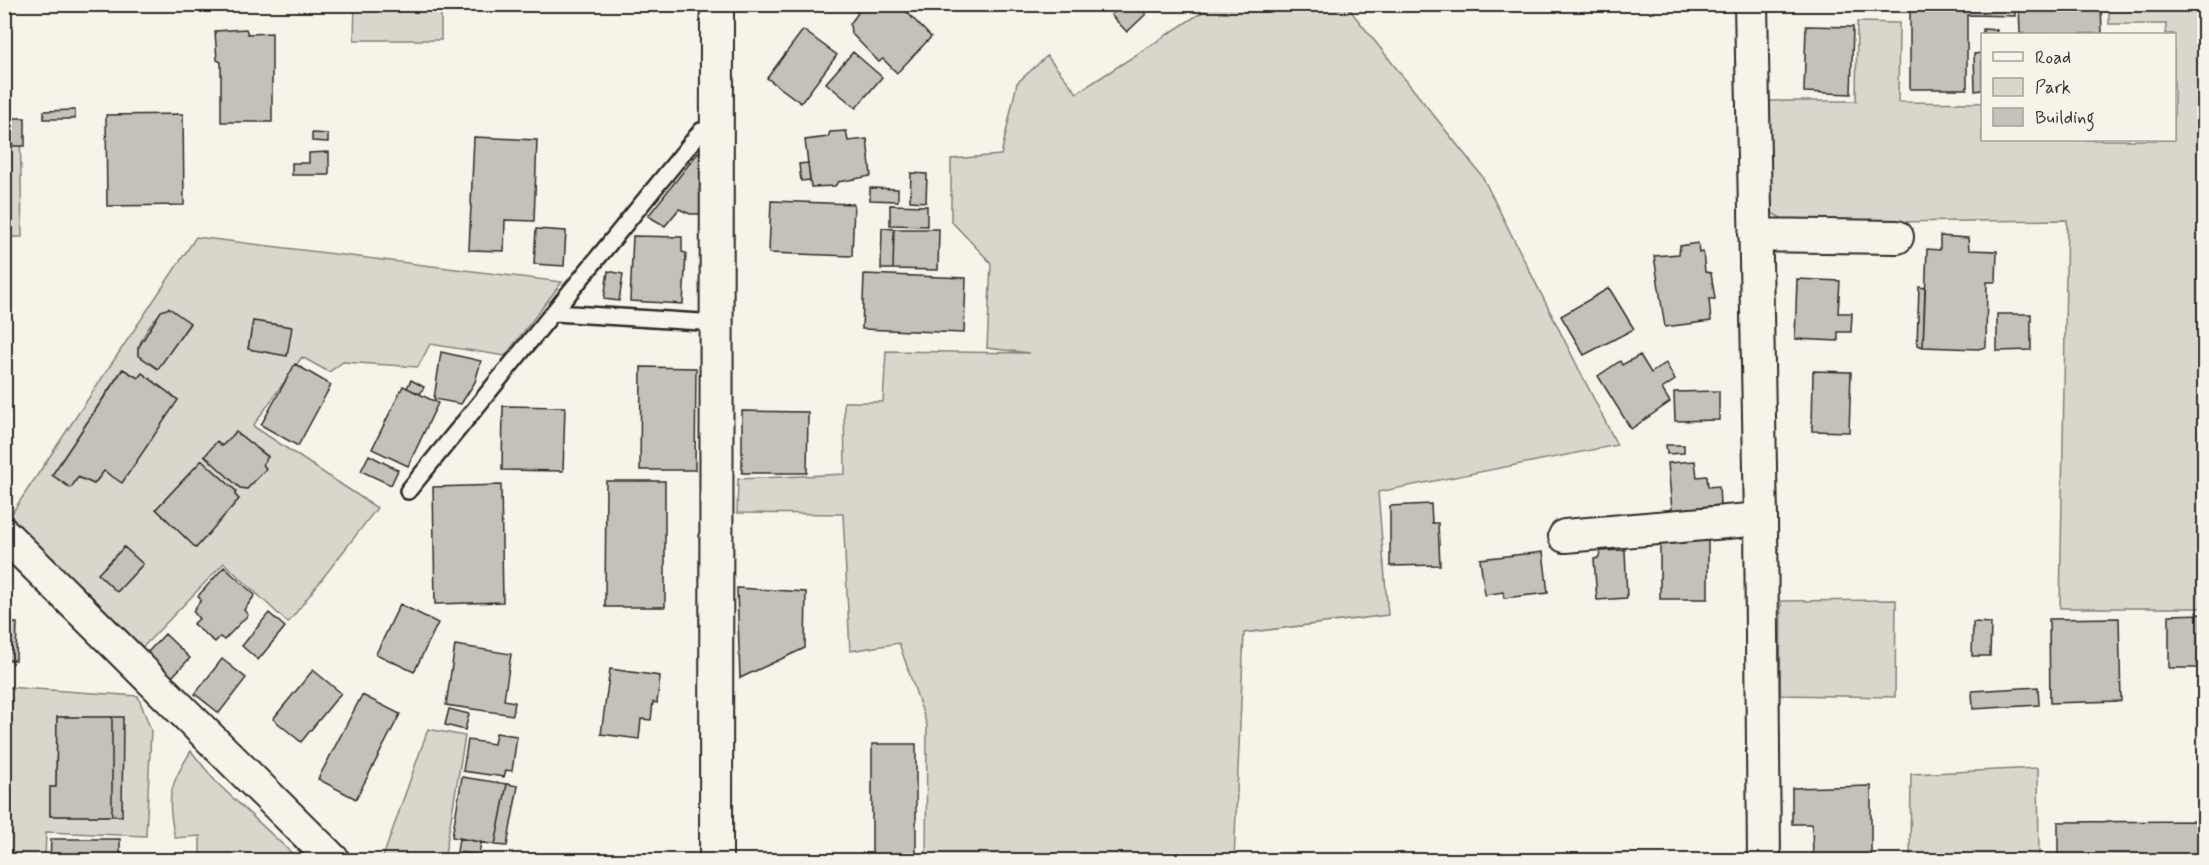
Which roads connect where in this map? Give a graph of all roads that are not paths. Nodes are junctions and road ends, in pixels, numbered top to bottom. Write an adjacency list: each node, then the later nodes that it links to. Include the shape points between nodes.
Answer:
1 (717, 4): 3 (street)
2 (1750, 4): 4 (street)
3 (717, 130): 6 (lane, via 701,131); 7 (street)
4 (1755, 235): 5 (street); 9 (street)
5 (1897, 237)
6 (555, 313): 7 (lane); 8 (lane)
7 (717, 323): 13 (street)
8 (408, 491)
9 (1761, 519): 11 (street); 14 (street)
10 (4, 534): 12 (street)
11 (1565, 536)
12 (333, 861)
13 (716, 861)
14 (1764, 861)

